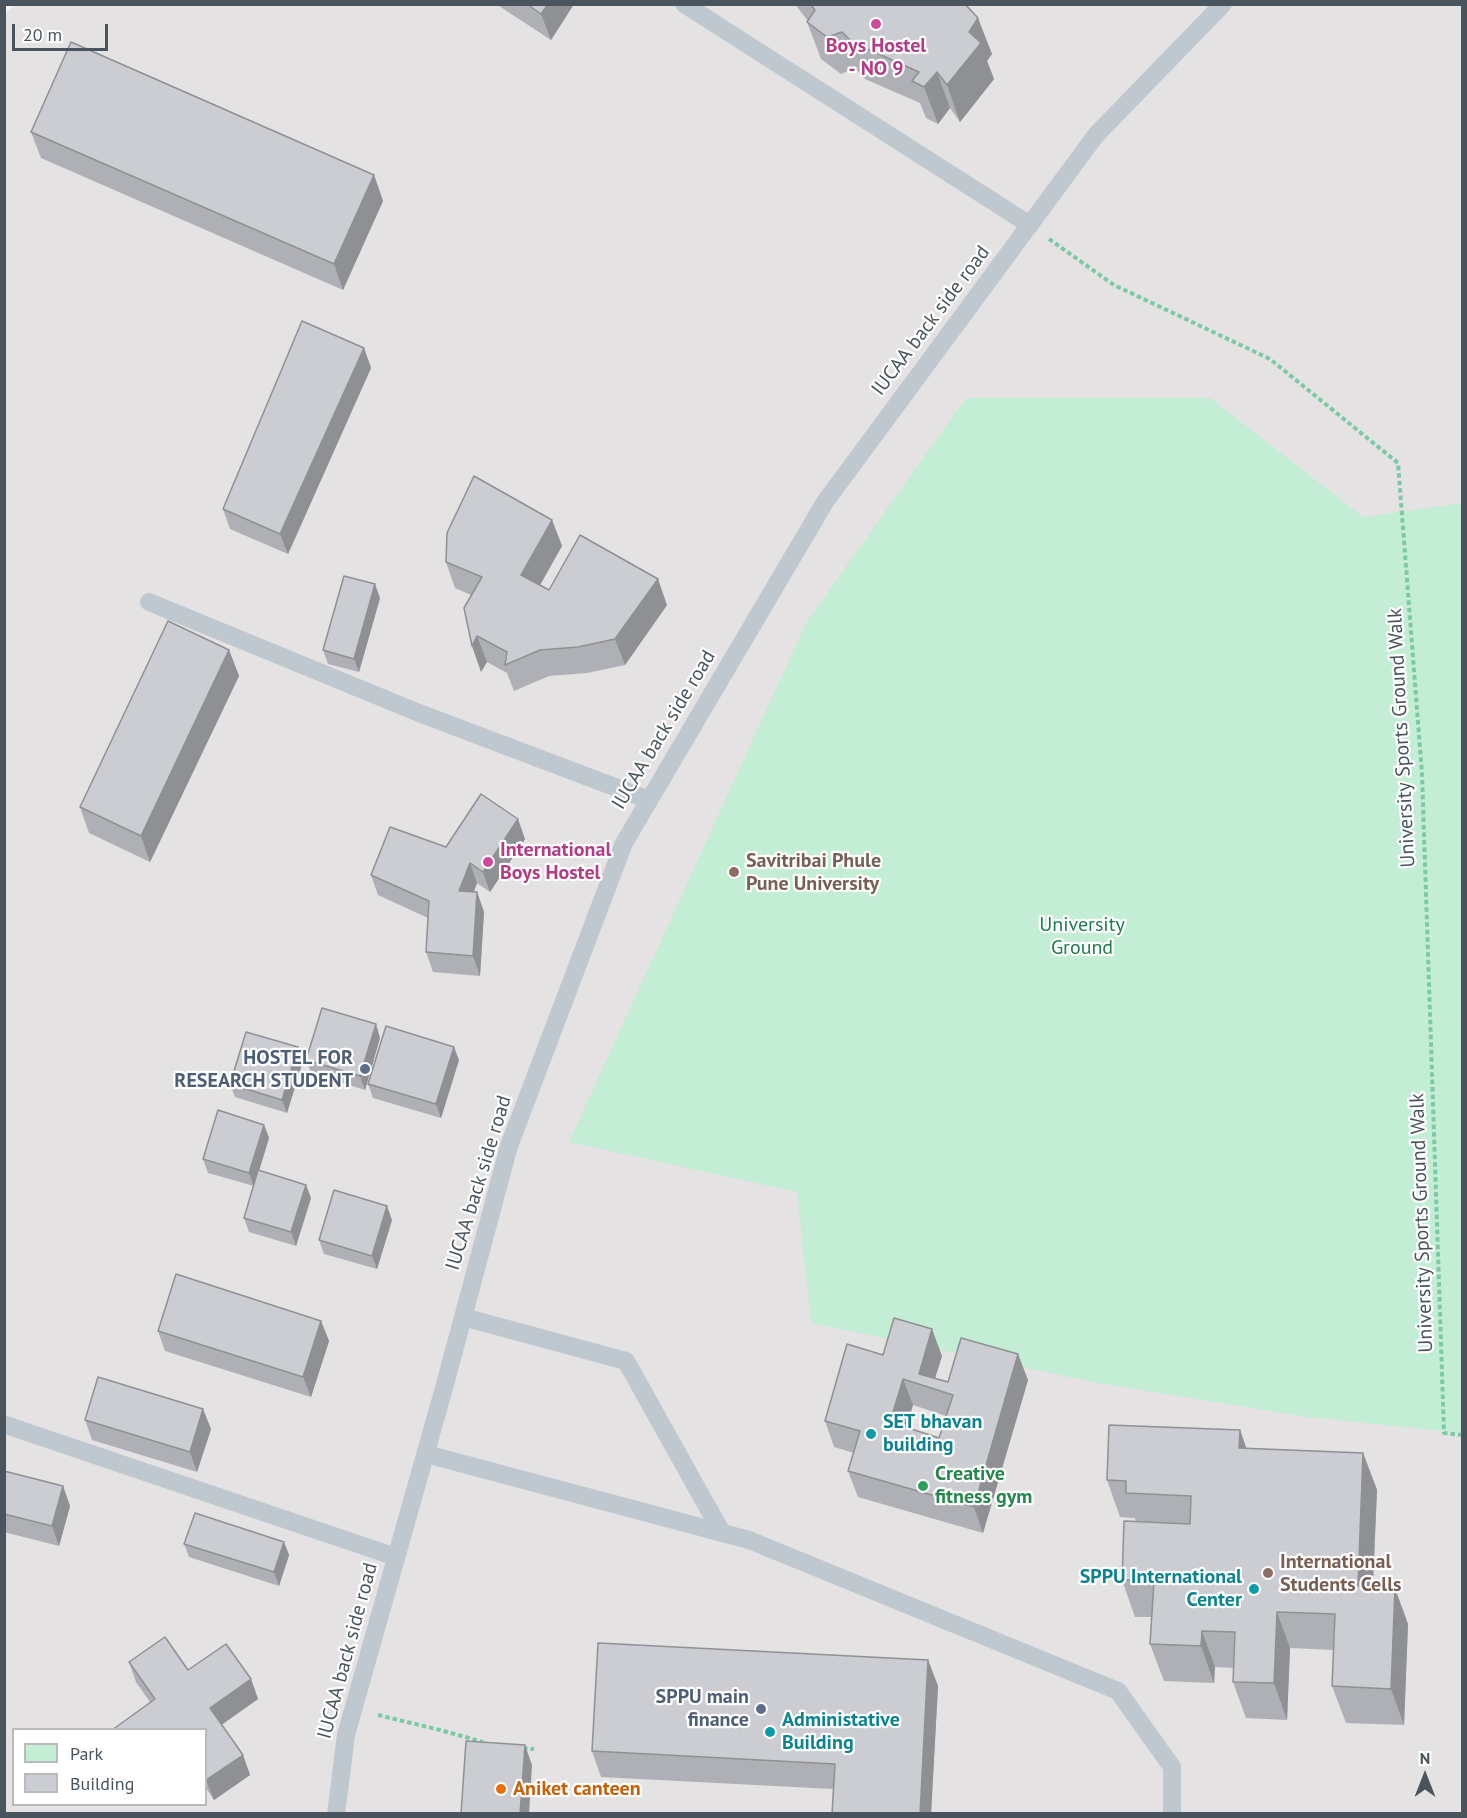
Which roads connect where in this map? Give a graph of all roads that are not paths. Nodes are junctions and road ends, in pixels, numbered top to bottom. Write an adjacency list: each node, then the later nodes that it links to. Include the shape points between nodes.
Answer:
1 (684, 4): 3 (lane)
2 (1223, 4): 3 (lane, IUCAA back side road, via 1096,135)
3 (1030, 225): 5 (lane, IUCAA back side road, via 825,502)
4 (149, 602): 5 (lane, via 419,713)
5 (649, 800): 6 (lane, IUCAA back side road, via 624,843 509,1146)
6 (463, 1317): 8 (lane, IUCAA back side road); 9 (lane, via 626,1361)
7 (6, 1425): 10 (lane)
8 (426, 1454): 9 (lane); 10 (lane, IUCAA back side road)
9 (722, 1533): 12 (lane, via 749,1540 1118,1691 1172,1767)
10 (396, 1557): 11 (lane, IUCAA back side road, via 346,1735)
11 (336, 1814)
12 (1172, 1814)

